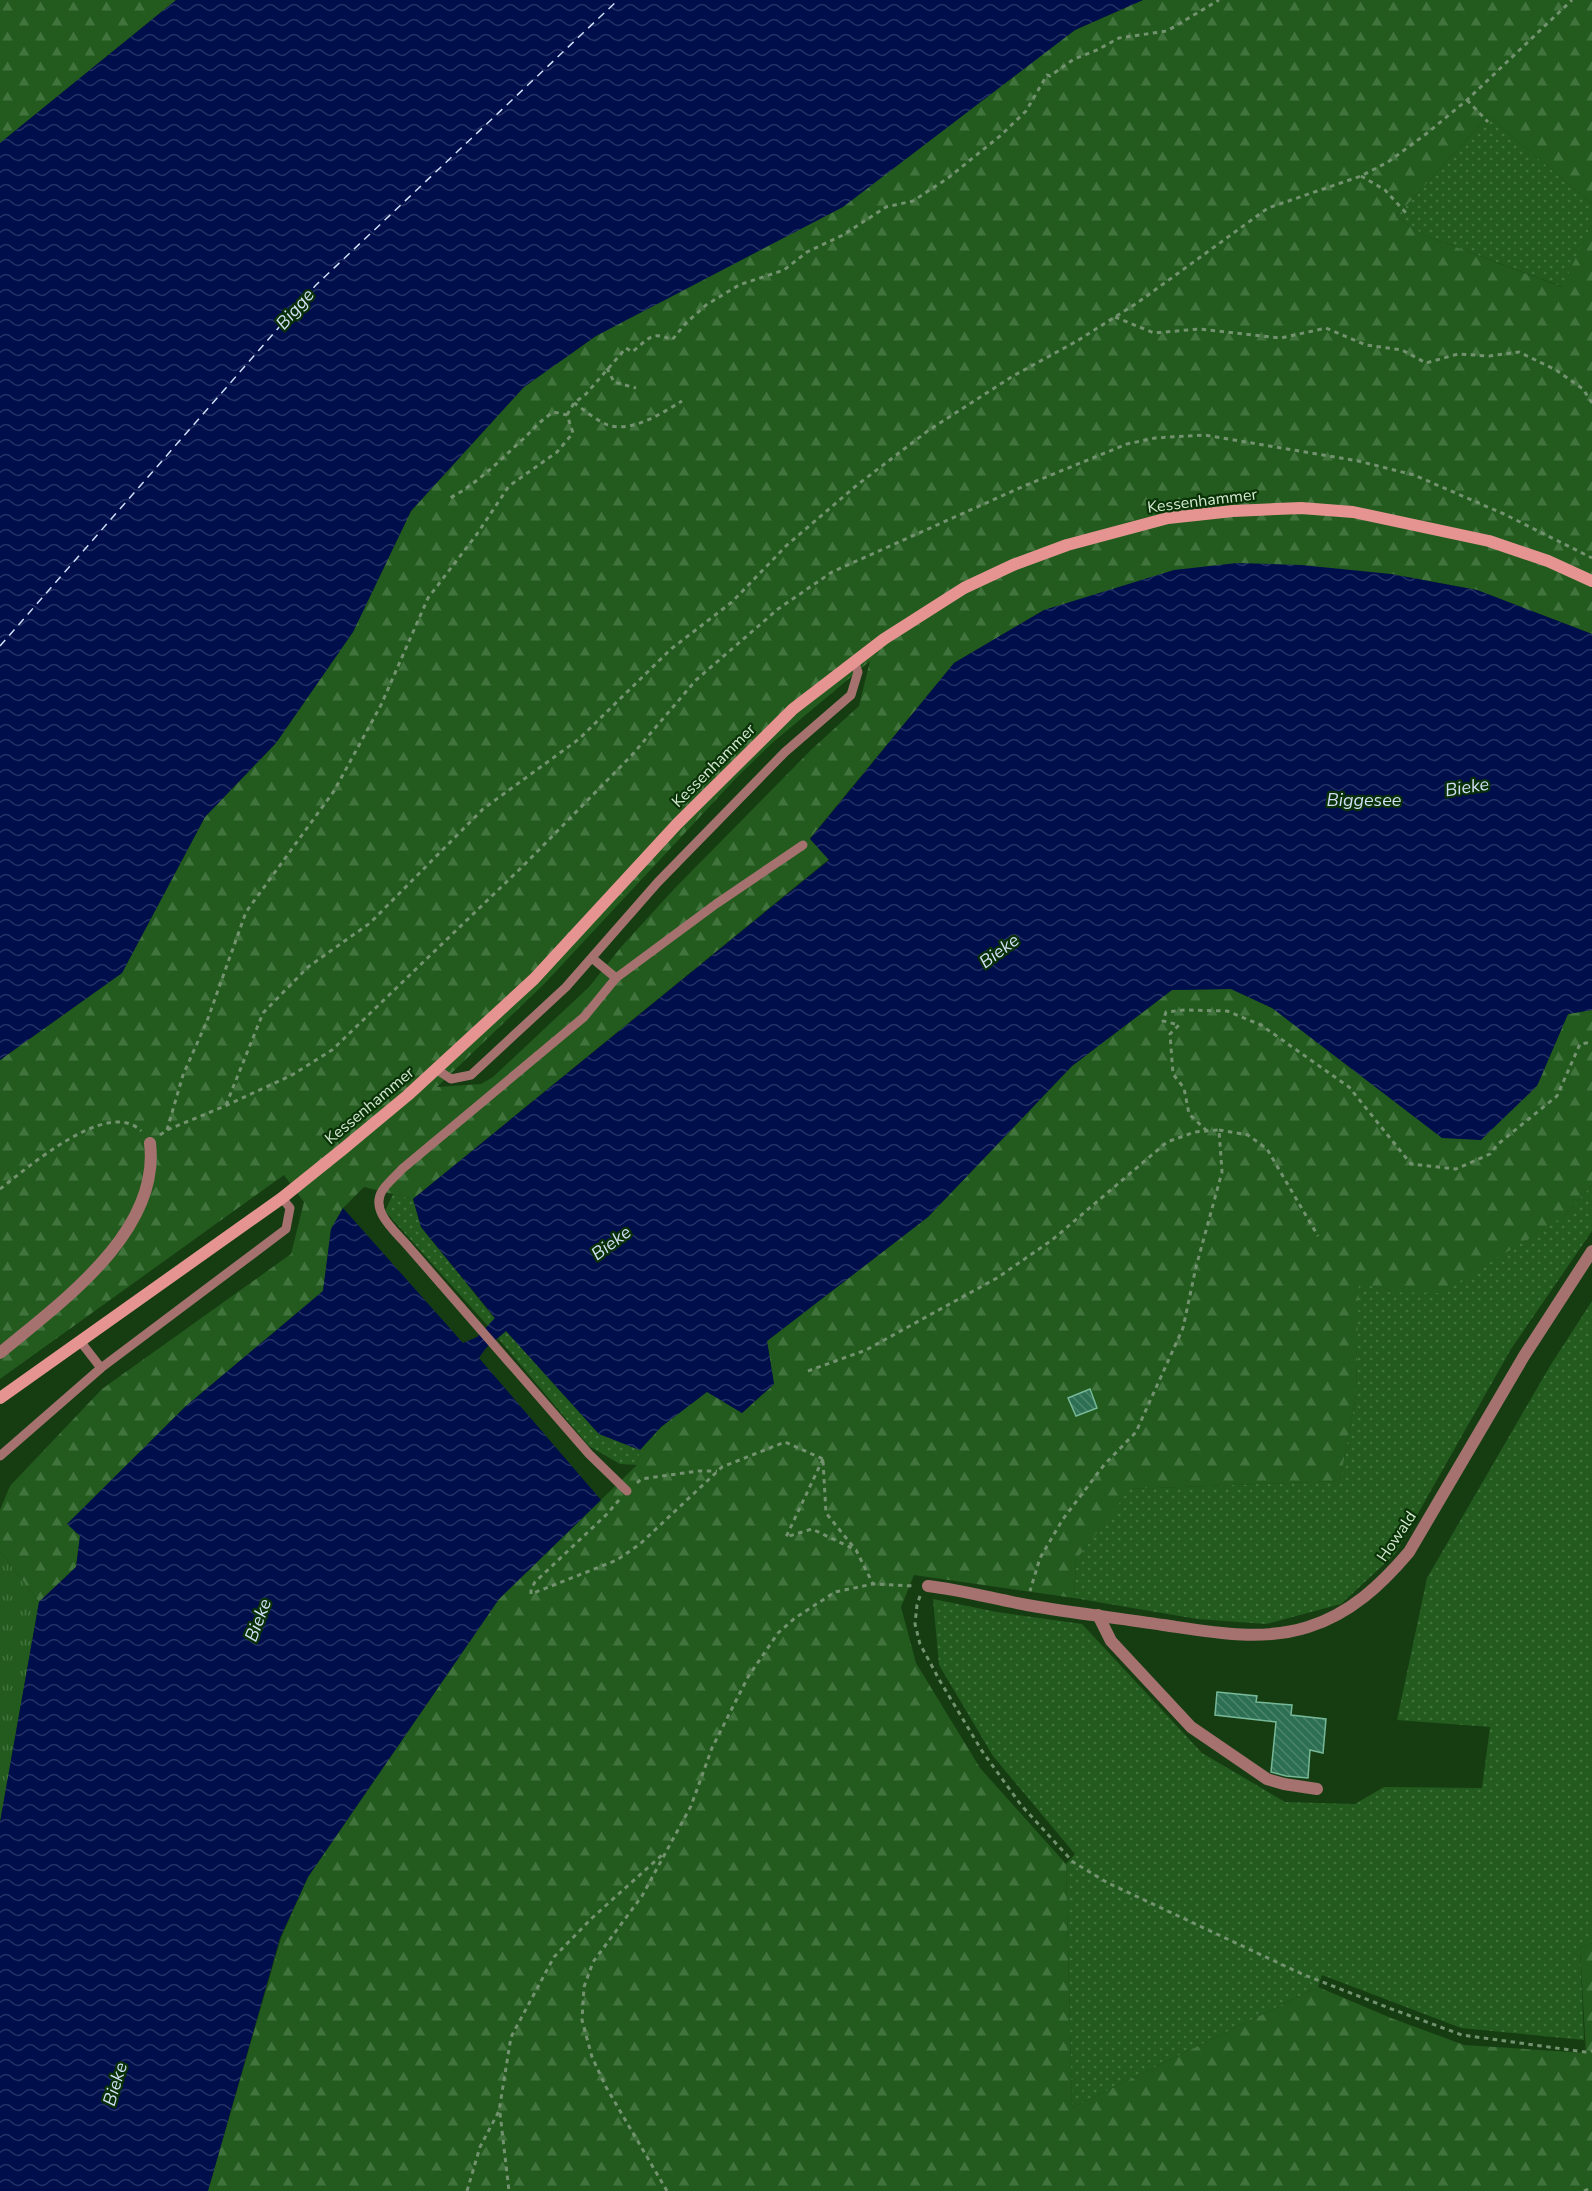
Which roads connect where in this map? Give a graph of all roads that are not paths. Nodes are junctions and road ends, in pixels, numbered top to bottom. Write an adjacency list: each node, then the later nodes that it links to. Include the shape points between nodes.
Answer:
1 (1592, 581): 2 (main road, Kessenhammer, via 1489,541 1353,512 1301,508 1168,518 1067,545 1013,565 964,588)
2 (854, 661): 4 (lane, via 858,672 851,694 785,752 658,882); 6 (main road, Kessenhammer, via 793,709 677,824 534,979)
3 (803, 845): 5 (lane)
4 (591, 958): 5 (lane); 6 (lane, via 566,987 471,1075 452,1079)
5 (616, 978): 15 (lane, via 584,1017 402,1169 382,1192 379,1211 589,1454)
6 (436, 1069): 8 (main road, Kessenhammer)
7 (150, 1143): 11 (street, via 151,1172 142,1203 126,1231 89,1275)
8 (282, 1198): 10 (main road, Kessenhammer); 12 (lane, via 290,1208 286,1229)
9 (1592, 1251): 17 (street, Howald, via 1524,1356 1408,1552 1366,1597 1309,1627 1276,1635 1236,1634)
10 (80, 1341): 12 (lane); 13 (main road, Kessenhammer)
11 (0, 1353)
12 (101, 1368): 14 (lane)
13 (0, 1398)
14 (0, 1456)
15 (627, 1491)
16 (928, 1586): 17 (street, Howald)
17 (1098, 1615): 18 (street, via 1111,1641 1191,1727 1268,1779)
18 (1317, 1789)

